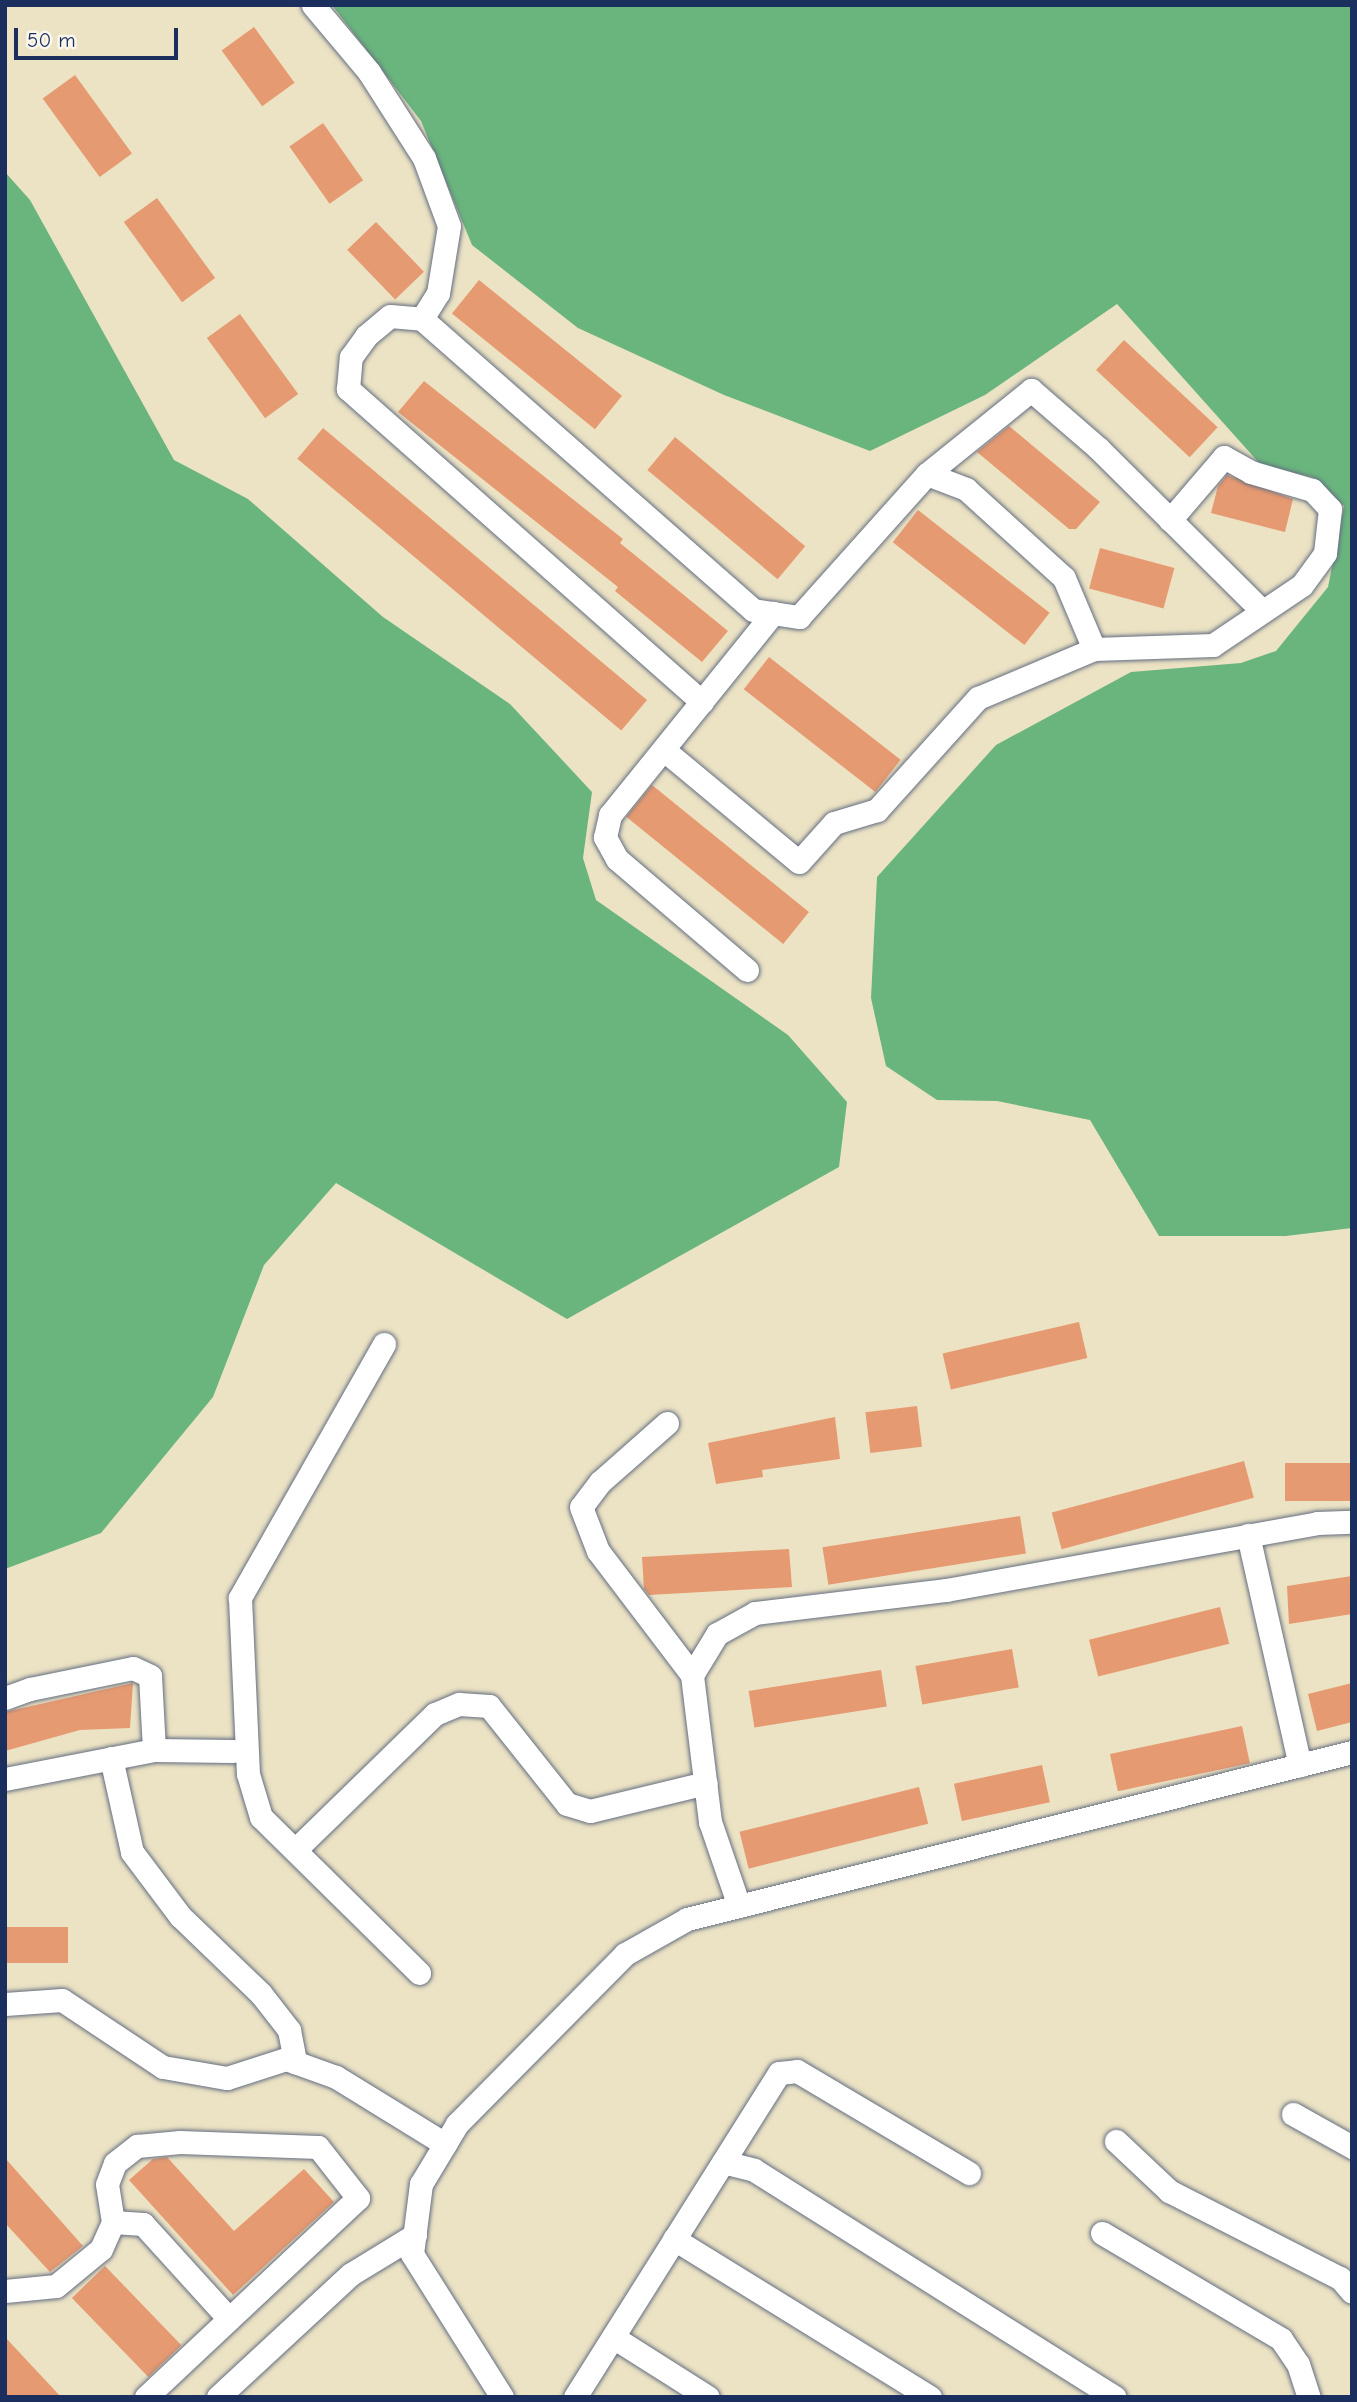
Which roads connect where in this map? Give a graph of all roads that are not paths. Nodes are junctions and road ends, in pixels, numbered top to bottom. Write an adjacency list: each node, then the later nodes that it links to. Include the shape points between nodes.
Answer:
1 (313, 5): 2 (street, via 369,72 424,158 450,226 438,293)
2 (422, 319): 6 (street, via 753,610); 8 (street, via 390,316 366,336 351,356 348,389)
3 (927, 474): 4 (street, via 1031,390); 6 (street, via 799,617); 7 (street, via 966,489 1064,578)
4 (1170, 520): 5 (street); 5 (street, via 1224,457 1251,472 1312,490 1331,509 1325,553 1302,585)
5 (1262, 611): 7 (street, via 1213,645)
6 (774, 613): 8 (street)
7 (1094, 649): 9 (street, via 978,698 877,810 834,822 799,862)
8 (702, 702): 9 (street)
9 (664, 750): 10 (street, via 610,815 605,837 617,859)
10 (747, 970)
11 (384, 1344): 24 (street, via 240,1598 248,1774 261,1817)
12 (667, 1423): 15 (street, via 600,1482 581,1507 598,1551)
13 (1352, 1522): 14 (street)
14 (1248, 1535): 15 (street, via 946,1590 755,1613 717,1634); 21 (street)
15 (692, 1675): 23 (street)
16 (5, 1698): 17 (street, via 133,1668 150,1676)
17 (154, 1750): 18 (street); 20 (street)
18 (233, 1751)
19 (1352, 1752): 21 (street)
20 (111, 1758): 22 (street); 28 (street, via 132,1852 180,1916 261,1994 289,2031)
21 (1300, 1765): 25 (street)
22 (5, 1779)
23 (706, 1783): 24 (street, via 590,1811 567,1804 489,1706 459,1704 435,1714); 25 (street, via 710,1822)
24 (295, 1850): 26 (street)
25 (739, 1906): 31 (street, via 687,1919 625,1954 457,2124)
26 (419, 1973)
27 (5, 2004): 28 (street, via 62,2000 163,2067 227,2078 286,2059)
28 (295, 2062): 31 (street, via 336,2077)
29 (1293, 2114): 32 (street)
30 (1116, 2141): 40 (street, via 1169,2191 1340,2278)
31 (444, 2144): 37 (street, via 421,2184)
32 (1352, 2147)
33 (723, 2162): 34 (street, via 779,2073 797,2071); 38 (street); 49 (street, via 754,2170)
34 (968, 2173)
35 (113, 2222): 39 (street, via 101,2249 56,2286); 41 (street, via 143,2224); 41 (street, via 107,2184 115,2163 137,2146 180,2142 318,2147 358,2198)
36 (1102, 2233): 50 (street, via 1281,2339 1298,2364)
37 (415, 2235): 44 (street, via 351,2274); 45 (street, via 412,2254)
38 (674, 2239): 42 (street); 48 (street)
39 (5, 2291)
40 (1352, 2292)
41 (229, 2319): 43 (street)
42 (613, 2337): 46 (street); 47 (street)
43 (146, 2397)
44 (218, 2397)
45 (502, 2397)
46 (575, 2397)
47 (708, 2397)
48 (930, 2397)
49 (1115, 2397)
50 (1309, 2397)

